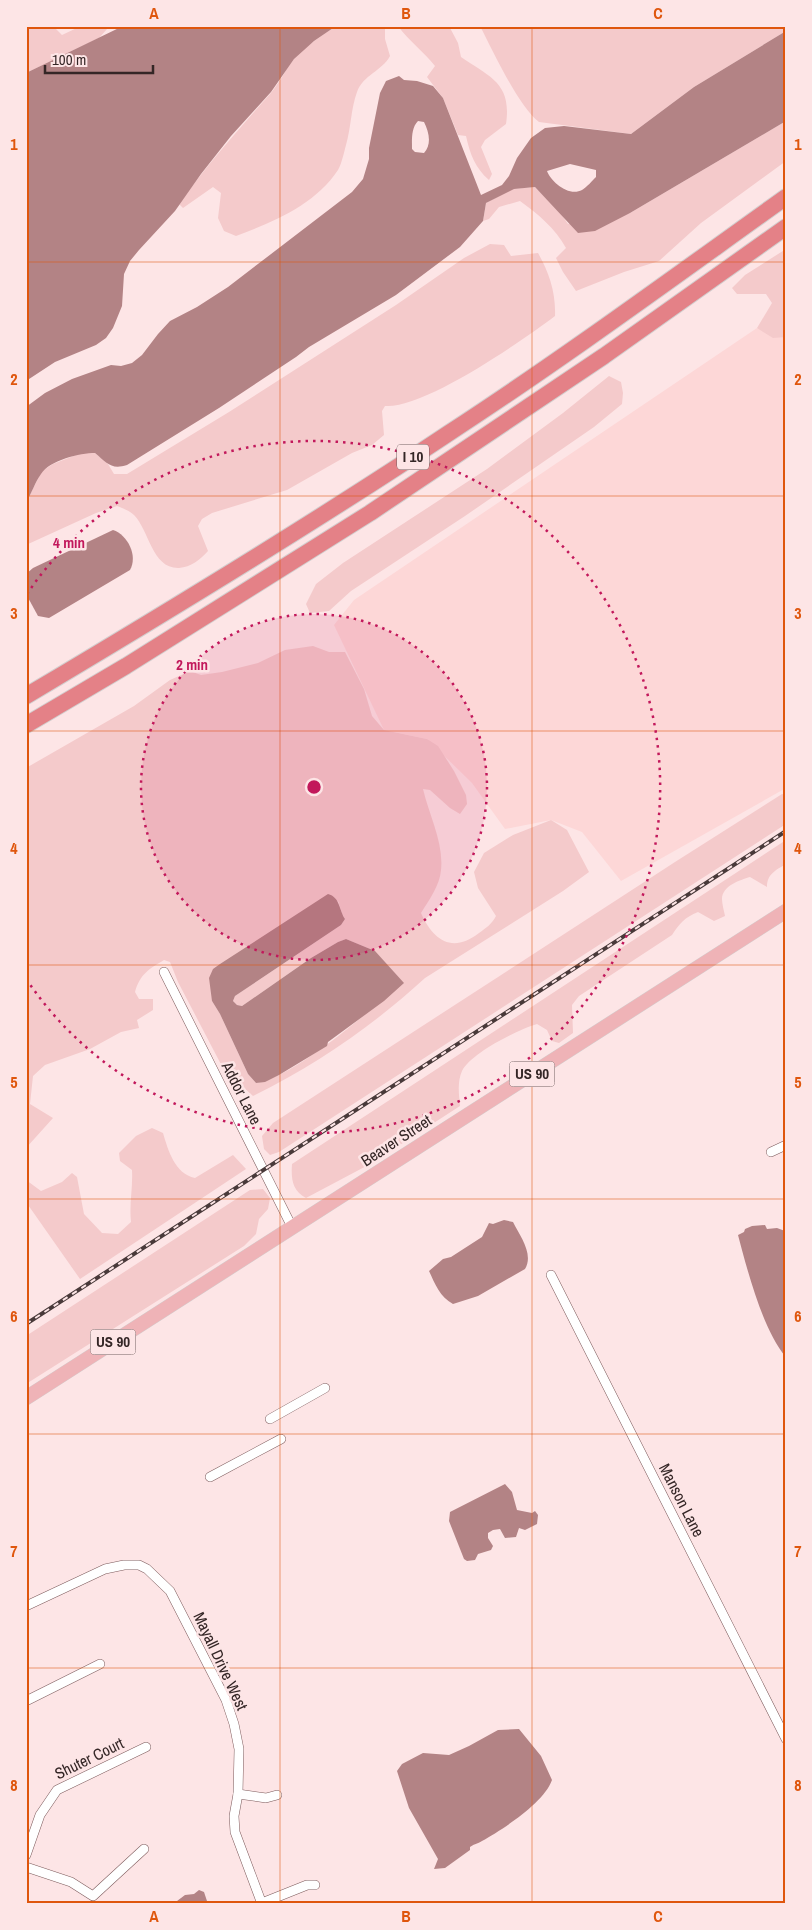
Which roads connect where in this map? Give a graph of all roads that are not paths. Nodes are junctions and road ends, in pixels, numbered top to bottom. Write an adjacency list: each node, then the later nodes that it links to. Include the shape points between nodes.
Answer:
1 (786, 197): 3 (highway, I 10, via 451,432 290,536)
2 (786, 227): 4 (highway, I 10, via 589,366 370,513)
3 (26, 696)
4 (26, 725)
5 (786, 912): 9 (main road, Beaver Street / US 90)
6 (164, 972): 9 (street, Addor Lane)
7 (786, 1145): 8 (street)
8 (771, 1152)
9 (292, 1227): 12 (main road, Beaver Street / US 90)
10 (551, 1275): 19 (street, Manson Lane)
11 (324, 1388): 13 (street)
12 (26, 1398)
13 (270, 1419)
14 (281, 1439): 15 (street)
15 (210, 1477)
16 (26, 1606): 21 (street, Mayall Drive West, via 105,1569 139,1565 159,1579 170,1592 226,1700 239,1749)
17 (100, 1664): 18 (street)
18 (26, 1701)
19 (786, 1739)
20 (146, 1747): 24 (street, Shuter Court, via 57,1790 40,1814)
21 (238, 1794): 22 (street, via 266,1798); 27 (street, Mayall Drive West, via 235,1832)
22 (277, 1795)
23 (144, 1849): 25 (street, via 93,1896 71,1882)
24 (26, 1855)
25 (26, 1866)
26 (315, 1885): 27 (street, via 307,1885)
27 (262, 1904)

